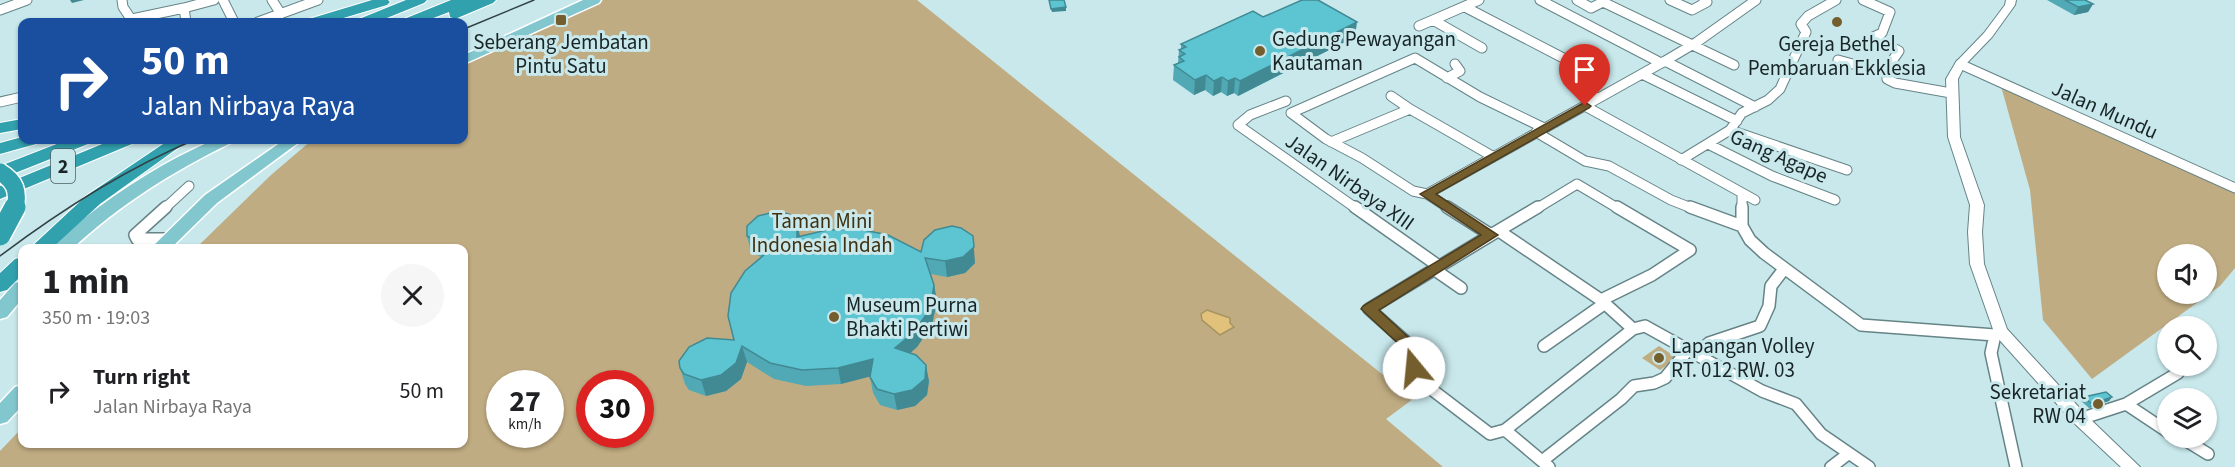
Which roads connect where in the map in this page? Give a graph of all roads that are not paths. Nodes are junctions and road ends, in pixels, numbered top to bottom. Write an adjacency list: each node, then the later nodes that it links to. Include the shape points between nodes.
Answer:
1 (27, 0): 25 (street)
2 (122, 0): 27 (street)
3 (214, 0): 24 (street)
4 (223, 0): 30 (street)
5 (272, 0): 26 (street)
6 (318, 0): 26 (street)
7 (419, 0): 34 (highway)
8 (465, 0): 35 (highway)
9 (488, 0): 36 (highway)
10 (504, 0): 37 (highway)
11 (573, 0): 40 (main road)
12 (594, 0): 46 (main road)
13 (1479, 0): 23 (street)
14 (1540, 0): 49 (street, Gang Agape)
15 (1577, 0): 41 (street, via 1591,8 1603,2)
16 (1670, 0): 17 (street, via 1692,10 1707,2)
17 (1704, 0)
18 (1756, 0): 41 (street)
19 (1836, 0): 63 (street, Gang Agape, via 1801,24 1806,32 1782,86)
20 (1863, 0): 53 (street, via 1890,12 1882,33 1874,37 1899,51)
21 (2011, 0): 51 (street, via 1988,35)
22 (385, 1): 32 (highway); 33 (highway)
23 (1465, 7): 38 (street); 59 (street, via 1594,74 1588,91)
24 (184, 8): 28 (street); 29 (street)
25 (0, 9)
26 (281, 14): 31 (street)
27 (130, 18)
28 (144, 18)
29 (185, 18)
30 (232, 18)
31 (270, 18)
32 (328, 18)
33 (345, 18)
34 (375, 18)
35 (420, 18)
36 (444, 18)
37 (464, 18)
38 (1433, 20): 39 (street); 43 (street)
39 (1419, 26)
40 (502, 34): 42 (main road); 44 (main road)
41 (1693, 45): 49 (street); 52 (street)
42 (468, 46)
43 (1482, 48)
44 (468, 50)
45 (1404, 50): 47 (street)
46 (468, 58)
47 (1415, 58): 55 (street); 72 (street, via 1291,113)
48 (1838, 60): 53 (street)
49 (1663, 62): 54 (street); 63 (street, Gang Agape)
50 (1455, 64): 55 (street, via 1460,70)
51 (1960, 64): 56 (street); 86 (street, Jalan Mundu)
52 (1734, 65)
53 (1886, 73): 56 (street, via 1892,82)
54 (1642, 74): 59 (street); 67 (street)
55 (1447, 78): 70 (street)
56 (1951, 93): 107 (street, via 1954,137 1977,206 1977,264)
57 (1392, 96): 64 (street)
58 (18, 98): 61 (street)
59 (1597, 99): 62 (street)
60 (1286, 101): 99 (street, Jalan Nirbaya XIII, via 1245,117 1240,127)
61 (0, 102)
62 (1585, 106): 70 (street); 82 (street)
63 (1755, 107): 67 (street, Gang Agape, via 1742,113)
64 (1410, 109): 72 (street); 81 (street)
65 (18, 116): 66 (highway)
66 (0, 119)
67 (1737, 121): 71 (street, Gang Agape)
68 (18, 125): 69 (highway)
69 (0, 128)
70 (1540, 130): 81 (street); 92 (street, via 1585,161 1609,166 1671,200)
71 (1730, 130): 78 (street, Gang Agape); 83 (street)
72 (1331, 142): 88 (street, via 1416,193)
73 (18, 144): 80 (highway)
74 (72, 144): 84 (highway, 2)
75 (116, 144): 87 (highway, 2)
76 (216, 144): 96 (main road, via 148,183)
77 (288, 144): 97 (main road, via 211,199)
78 (1708, 144): 82 (street, Gang Agape); 91 (street, Gang Agape, via 1772,176)
79 (173, 145): 95 (highway, via 93,200)
80 (0, 149)
81 (1492, 156): 88 (street)
82 (1681, 160): 89 (street)
83 (1847, 171)
84 (0, 172): 94 (highway, bridge, via 15,182 19,193)
85 (189, 186): 97 (street, via 135,235)
86 (2235, 188)
87 (0, 193)
88 (1427, 194): 93 (street)
89 (1742, 194): 90 (street); 92 (street)
90 (1755, 200)
91 (1835, 200)
92 (1742, 226): 100 (street, via 1750,240)
93 (1495, 233): 99 (street); 104 (street); 104 (street, via 1582,182 1690,250)
94 (0, 235)
95 (45, 244)
96 (68, 244)
97 (164, 244)
98 (18, 268): 101 (highway)
99 (1438, 268): 102 (street, Jalan Nirbaya XIII); 116 (street, via 1369,309 1413,348 1415,374 1422,384 1485,432)
100 (1784, 269): 107 (street, via 1861,326); 109 (street, via 1771,286 1769,306 1760,326)
101 (0, 285)
102 (1461, 288)
103 (18, 292): 105 (main road)
104 (1602, 302): 106 (street); 108 (street)
105 (0, 312)
106 (1633, 329): 109 (street, via 1650,327); 116 (street)
107 (1997, 333): 114 (street); 123 (street, via 1991,353)
108 (1544, 346)
109 (1691, 352): 118 (street, via 1768,395 1796,404 1815,428); 120 (street, via 1652,383 1631,386)
110 (2173, 376): 112 (street)
111 (18, 397): 113 (main road)
112 (2126, 404): 114 (street); 115 (street)
113 (0, 416)
114 (2080, 419): 124 (street)
115 (2157, 425)
116 (1504, 430): 120 (street)
117 (2198, 448): 119 (street)
118 (1848, 454): 121 (street); 122 (street)
119 (2208, 454)
120 (1546, 464)
121 (1831, 467)
122 (1869, 467)
123 (2016, 467)
124 (2132, 467)

